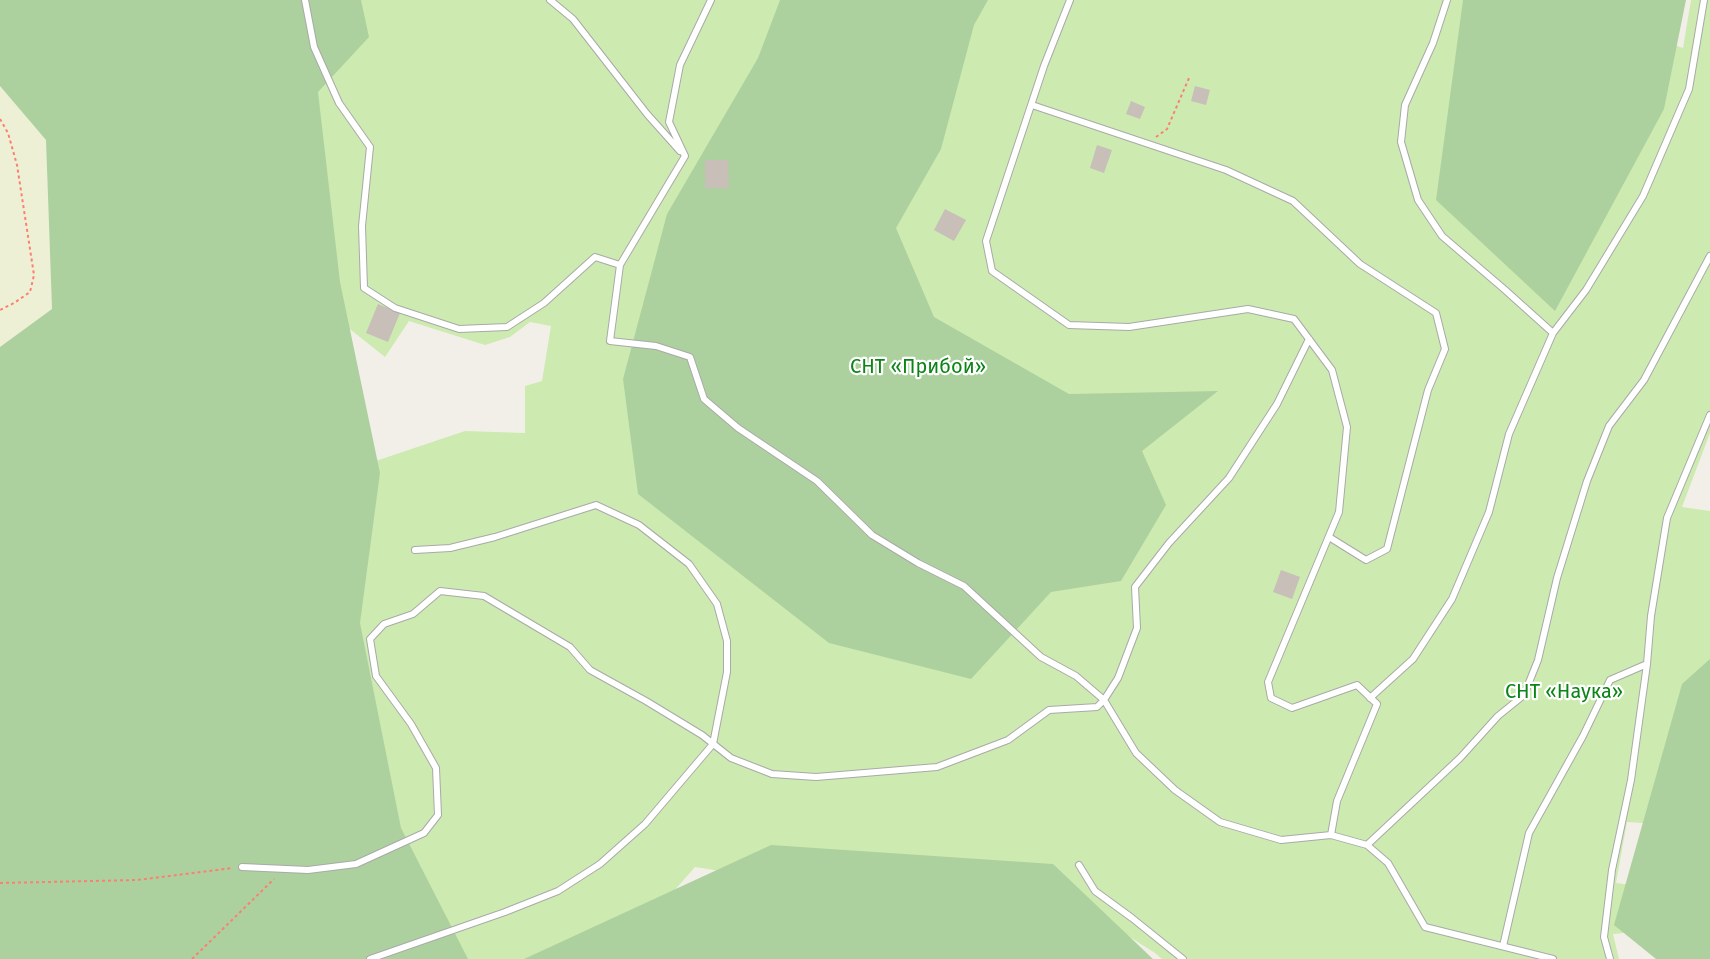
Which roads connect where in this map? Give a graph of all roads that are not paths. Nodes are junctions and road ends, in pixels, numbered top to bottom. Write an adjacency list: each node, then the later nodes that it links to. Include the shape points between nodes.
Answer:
1 (305, 0): 10 (lane, via 314,47 339,103 370,147 362,226 364,288 395,308 459,329 507,327 544,303 595,257)
2 (550, 0): 8 (lane, via 573,19)
3 (711, 0): 8 (lane, via 680,65 669,122)
4 (1070, 0): 7 (lane)
5 (1447, 0): 11 (lane, via 1434,43 1405,105 1401,142 1418,200 1442,236)
6 (1704, 0): 11 (lane, via 1689,88 1643,196 1586,290)
7 (1032, 105): 12 (lane, via 986,241 992,271 1069,325 1129,327 1248,309 1294,319); 14 (lane, via 1226,170 1293,201 1360,264 1436,313 1446,349 1428,390 1387,549 1366,560)
8 (685, 156): 10 (lane)
9 (1710, 256): 21 (lane, via 1644,380 1609,426 1587,481 1557,578 1538,660 1524,695)
10 (620, 266): 18 (lane, via 610,341 656,346 690,357 704,399 738,428 817,481 872,535 964,586 1041,657 1077,676)
11 (1553, 333): 17 (lane, via 1509,434 1489,512 1452,599 1413,659)
12 (1309, 339): 14 (lane, via 1332,370 1347,427 1339,512); 18 (lane, via 1277,404 1229,478 1135,587 1137,628 1118,678)
13 (1710, 415): 16 (lane, via 1667,518)
14 (1329, 537): 17 (lane, via 1268,682 1271,698 1292,708 1357,685)
15 (415, 550): 19 (lane, via 450,548 495,537 596,505 639,525 689,564 717,604 727,641 727,672)
16 (1647, 664): 24 (lane, via 1610,680 1529,833); 28 (lane, via 1631,780 1612,870 1604,937)
17 (1370, 698): 20 (lane, via 1377,704 1337,801)
18 (1104, 700): 19 (lane, via 1097,708 1049,710 1008,740 937,767 816,777 772,774 731,759); 20 (lane, via 1136,753 1175,790 1220,822 1281,840)
19 (713, 744): 23 (lane, via 590,670 570,647 484,596 440,591 413,614 384,624 370,639 376,676 411,724 436,768 438,815 424,834 356,864 308,870); 25 (lane, via 645,824 600,864 558,891)
20 (1331, 836): 21 (lane)
21 (1367, 845): 24 (lane, via 1388,863 1425,927)
22 (1078, 866): 26 (lane, via 1095,891)
23 (242, 867)
24 (1503, 946): 27 (lane)
25 (370, 959)
26 (1183, 959)
27 (1552, 959)
28 (1611, 959)

